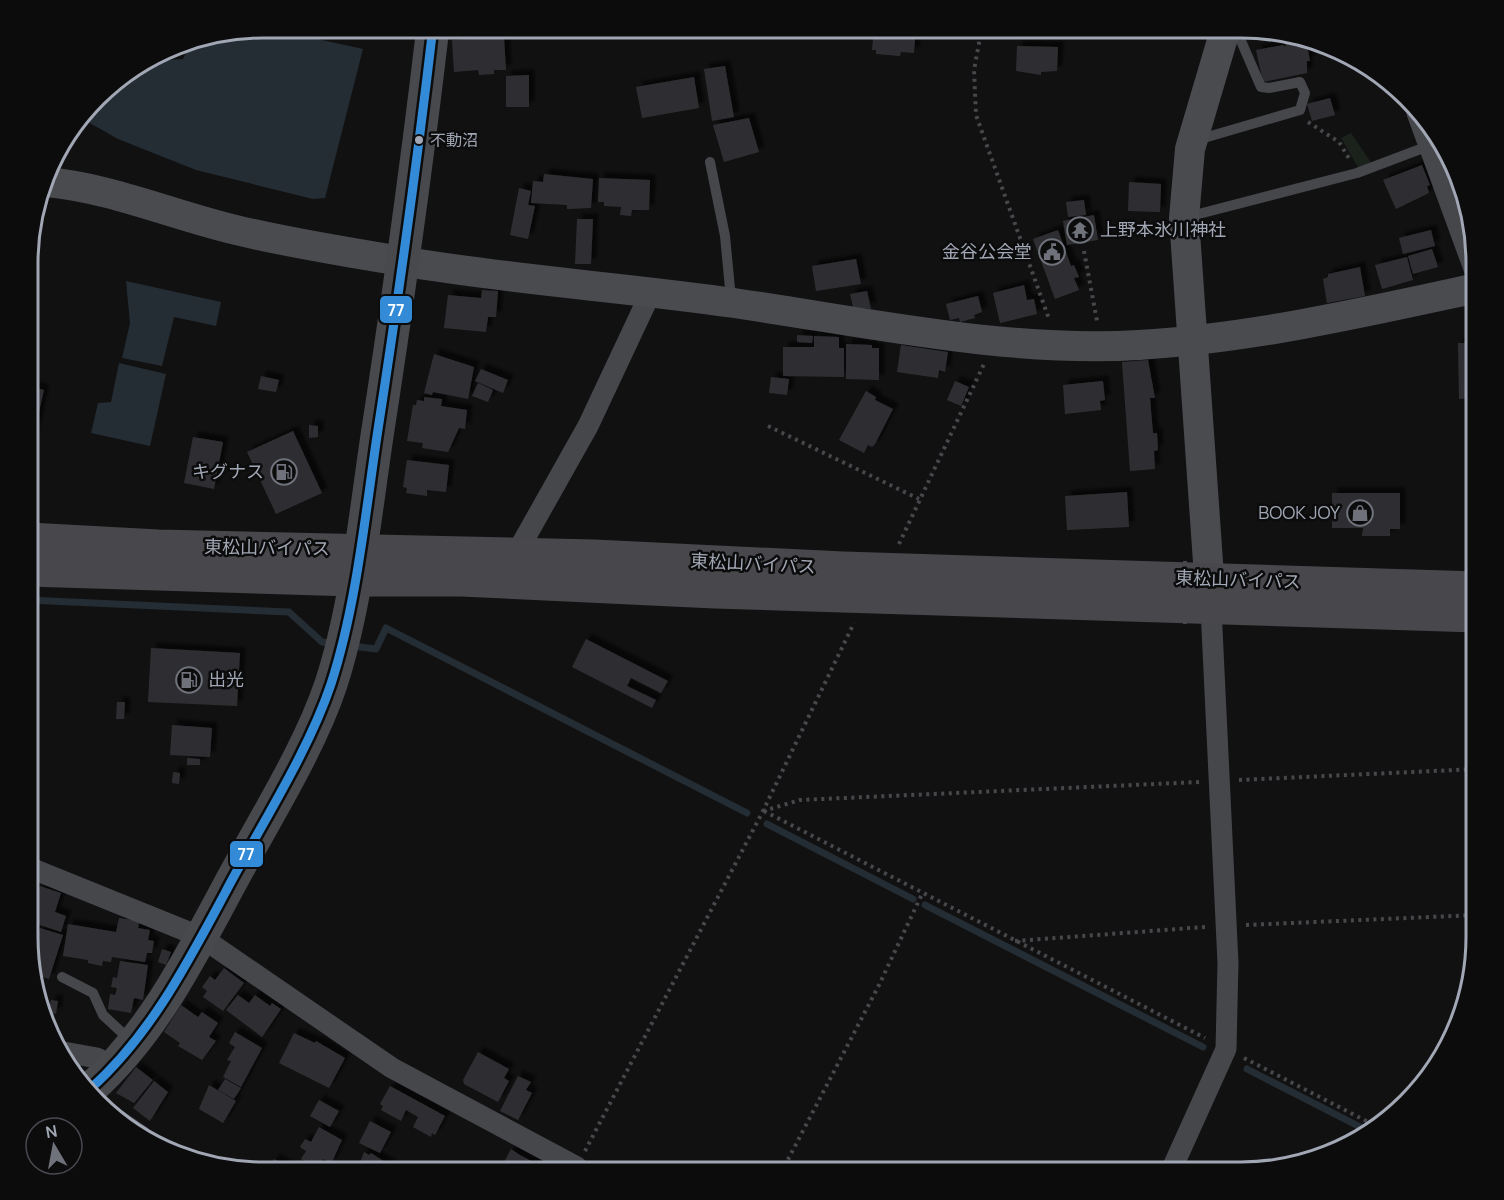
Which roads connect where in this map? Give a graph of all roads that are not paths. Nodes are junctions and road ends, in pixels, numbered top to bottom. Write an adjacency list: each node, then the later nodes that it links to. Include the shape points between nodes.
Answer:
1 (433, 38): 11 (main road)
2 (1223, 38): 4 (street)
3 (1240, 38): 4 (lane, via 1261,87 1300,82 1305,93 1300,110)
4 (1192, 142): 9 (street)
5 (1433, 144): 9 (lane, via 1358,174)
6 (1433, 145): 10 (street)
7 (710, 162): 14 (lane, via 725,236)
8 (52, 183): 11 (street, via 103,190 236,230)
9 (1184, 218): 15 (street)
10 (1466, 243)
11 (403, 262): 13 (street); 18 (main road)
12 (1466, 290): 15 (street)
13 (651, 292): 14 (street); 17 (street, via 588,426)
14 (731, 303): 15 (street, via 1058,345)
15 (1193, 340): 21 (street)
16 (38, 540): 18 (highway, 東松山バイパス)
17 (516, 554): 18 (highway, 東松山バイパス); 21 (highway, 東松山バイパス, via 887,569)
18 (357, 565): 19 (highway, 東松山バイパス); 21 (highway, 東松山バイパス, via 462,580 863,597); 24 (main road, via 345,634 330,687 308,738)
19 (38, 570)
20 (1466, 588): 21 (highway, 東松山バイパス)
21 (1198, 593): 22 (highway, 東松山バイパス); 31 (street, via 1218,781 1228,963 1226,1049)
22 (1466, 615)
23 (38, 871): 24 (street)
24 (201, 937): 26 (main road, via 182,974); 30 (street, via 392,1068)
25 (62, 977): 26 (lane, via 93,993 104,1016)
26 (133, 1042): 28 (main road)
27 (70, 1053): 28 (street, via 97,1058)
28 (112, 1066): 29 (main road)
29 (93, 1085)
30 (561, 1162)
31 (1175, 1162)

